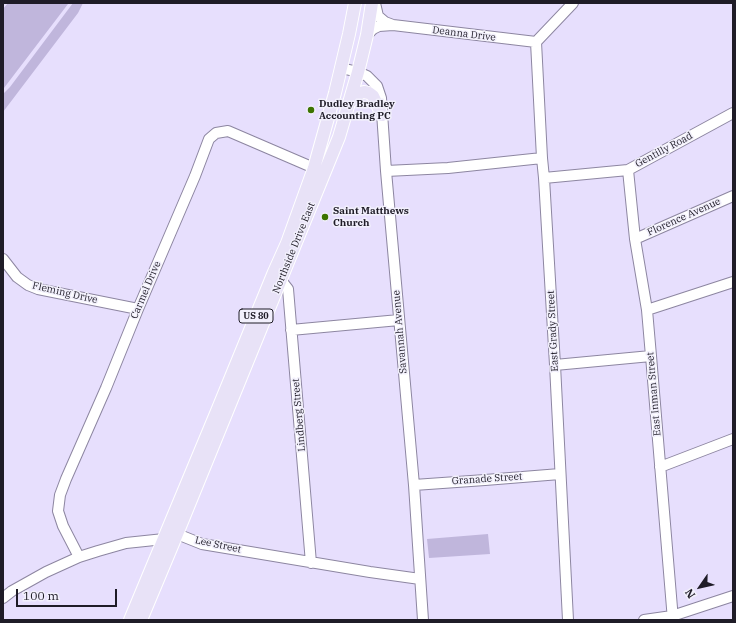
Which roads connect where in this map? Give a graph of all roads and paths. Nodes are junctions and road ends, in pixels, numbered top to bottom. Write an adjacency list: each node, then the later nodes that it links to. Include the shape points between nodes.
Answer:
1 (355, 3): 7 (main road, Northside Drive East / US 80)
2 (373, 3): 4 (street, Deanna Drive, via 378,16); 5 (main road, Northside Drive East / US 80)
3 (573, 3): 6 (street)
4 (393, 25): 5 (street, Deanna Drive, via 379,26); 6 (street, Deanna Drive)
5 (367, 35): 8 (main road, Northside Drive East / US 80)
6 (536, 42): 12 (street, East Grady Street)
7 (341, 68): 8 (street, Savannah Avenue); 13 (main road, Northside Drive East / US 80)
8 (358, 72): 9 (main road, Northside Drive East / US 80); 11 (street, Savannah Avenue, via 367,76 376,86 381,98)
9 (350, 102): 11 (main road, via 360,93 369,93); 13 (main road, Northside Drive East / US 80, via 339,137)
10 (733, 113): 14 (street, Gentilly Road)
11 (382, 114): 15 (street, Savannah Avenue)
12 (542, 158): 15 (street, via 448,168); 16 (street, East Grady Street)
13 (319, 170): 20 (main road, Northside Drive East / US 80); 22 (street, Carmel Drive, via 228,131 216,133 209,138)
14 (628, 170): 16 (street, Gentilly Road); 18 (street, East Inman Street)
15 (386, 171): 24 (street, Savannah Avenue)
16 (544, 178): 27 (street, East Grady Street)
17 (733, 196): 18 (street, Florence Avenue)
18 (635, 239): 23 (street, East Inman Street)
19 (3, 260): 22 (street, Fleming Drive, via 17,277 38,289)
20 (277, 276): 25 (street, Lindberg Street, via 288,290); 32 (main road, Northside Drive East / US 80); 33 (main road, Northside Drive East / US 80)
21 (733, 282): 23 (street)
22 (138, 309): 34 (street, Carmel Drive, via 60,495 58,511)
23 (647, 310): 26 (street, East Inman Street)
24 (399, 320): 25 (street); 31 (street, Savannah Avenue)
25 (291, 330): 35 (street, Lindberg Street)
26 (652, 356): 27 (street); 29 (street, East Inman Street)
27 (555, 365): 30 (street, East Grady Street)
28 (733, 440): 29 (street)
29 (660, 467): 39 (street, East Inman Street)
30 (560, 474): 31 (street, Granade Street); 43 (street, East Grady Street)
31 (414, 485): 36 (street, Savannah Avenue)
32 (177, 534): 33 (street); 35 (street, Lee Street, via 202,544); 41 (main road, Northside Drive East / US 80)
33 (164, 539): 34 (street, via 126,543); 40 (main road, Northside Drive East / US 80)
34 (79, 557): 38 (street, via 46,572)
35 (311, 562): 36 (street, Lee Street)
36 (420, 579): 42 (street, Savannah Avenue)
37 (733, 596): 39 (street)
38 (3, 598)
39 (673, 618): 44 (street)
40 (130, 620)
41 (141, 620)
42 (423, 620)
43 (568, 620)
44 (644, 620)

